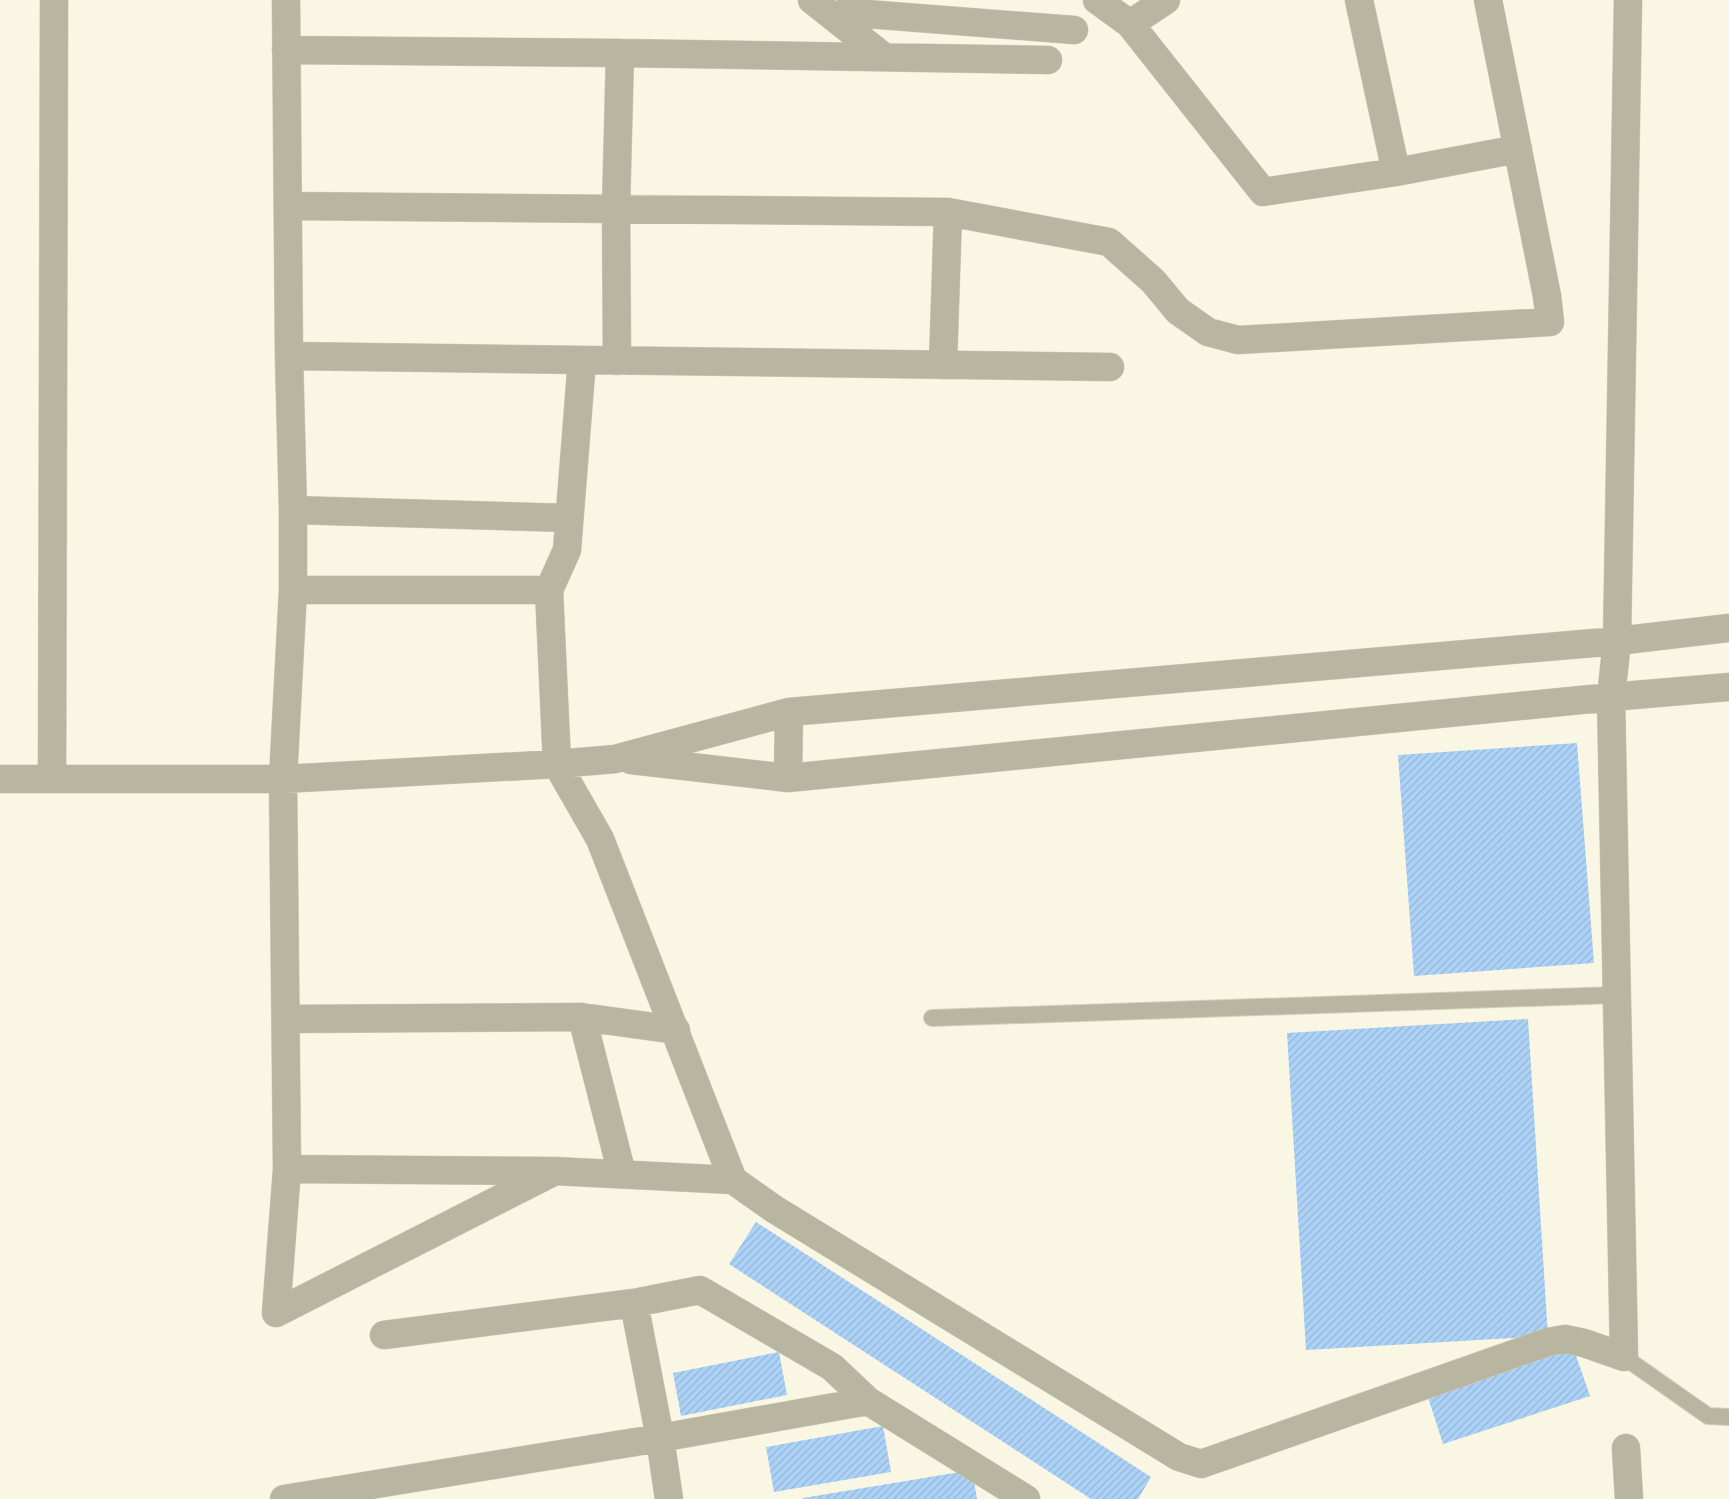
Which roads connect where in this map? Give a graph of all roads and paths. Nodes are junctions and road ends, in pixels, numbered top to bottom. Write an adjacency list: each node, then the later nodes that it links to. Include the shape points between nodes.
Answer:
1 (54, 0): 38 (street)
2 (286, 0): 12 (street)
3 (812, 0): 14 (street)
4 (851, 0): 11 (street, via 867,14)
5 (1096, 0): 10 (street)
6 (1166, 0): 10 (street)
7 (1359, 0): 17 (street)
8 (1488, 0): 16 (street)
9 (1628, 0): 31 (street)
10 (1130, 24): 17 (street, via 1264,192)
11 (1074, 30)
12 (286, 50): 13 (street); 18 (street)
13 (620, 53): 14 (street); 19 (street)
14 (884, 57): 15 (street)
15 (1048, 60)
16 (1518, 149): 17 (street); 20 (street, via 1550,322 1238,340 1208,332 1178,311 1152,281 1110,242)
17 (1396, 172)
18 (289, 206): 19 (street); 21 (street)
19 (616, 208): 20 (street); 23 (street)
20 (948, 212): 24 (street)
21 (289, 356): 22 (street); 26 (street)
22 (582, 360): 23 (street); 27 (street)
23 (617, 361): 24 (street)
24 (943, 365): 25 (street)
25 (1110, 367)
26 (293, 510): 27 (street); 28 (street)
27 (569, 518): 29 (street, via 567,550)
28 (293, 590): 29 (street); 40 (street)
29 (549, 590): 36 (street)
30 (1729, 628): 31 (street)
31 (1616, 641): 33 (street); 34 (street)
32 (1729, 687): 33 (street)
33 (1611, 697): 39 (street); 41 (street)
34 (789, 712): 35 (street); 39 (street)
35 (615, 759): 36 (street); 39 (street)
36 (557, 764): 40 (street); 45 (street, via 600,839)
37 (0, 778): 38 (street)
38 (52, 778): 40 (street)
39 (788, 778)
40 (283, 779): 44 (street)
41 (1617, 995): 43 (lane); 52 (street)
42 (582, 1017): 44 (street); 45 (street); 48 (street)
43 (932, 1018)
44 (286, 1019): 46 (street)
45 (676, 1030): 49 (street)
46 (287, 1169): 47 (street); 47 (street, via 276,1313)
47 (554, 1171): 48 (street)
48 (622, 1174): 49 (street)
49 (733, 1180): 52 (street, via 774,1209 1170,1452 1201,1464 1548,1342 1565,1339)
50 (634, 1303): 51 (street); 53 (street, via 700,1290 832,1367); 55 (street)
51 (384, 1335)
52 (1624, 1357): 54 (lane, via 1708,1416)
53 (868, 1401): 55 (street); 59 (street)
54 (1729, 1417)
55 (660, 1438): 57 (street); 58 (street)
56 (1626, 1448): 60 (street)
57 (284, 1499)
58 (669, 1499)
59 (1026, 1499)
60 (1629, 1499)

